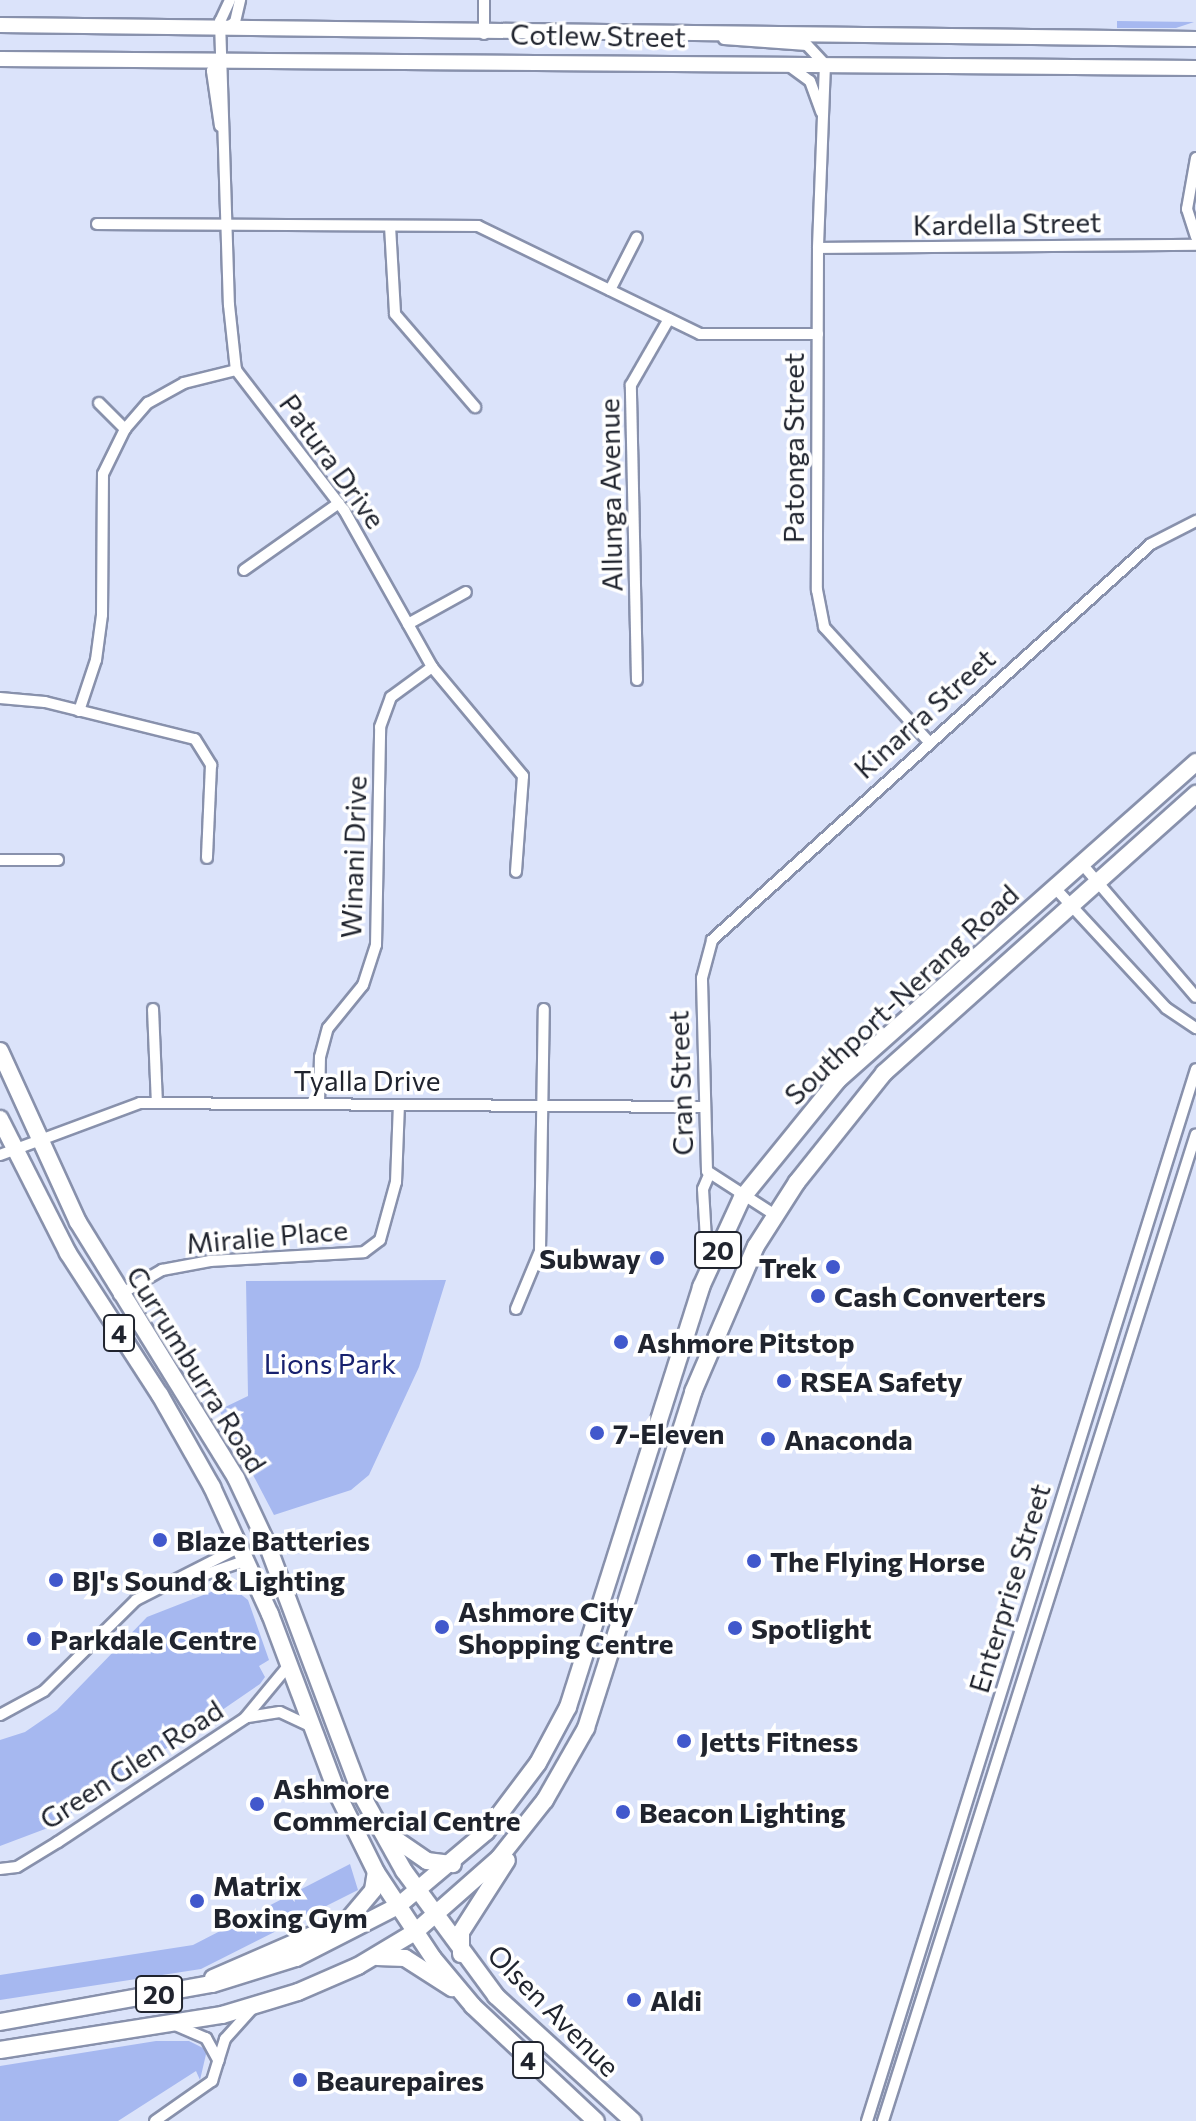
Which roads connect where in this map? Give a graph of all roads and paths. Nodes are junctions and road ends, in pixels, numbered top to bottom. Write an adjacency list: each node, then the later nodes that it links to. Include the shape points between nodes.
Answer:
1 (230, 0): 6 (street, via 220,17)
2 (240, 0): 6 (street, via 235,22)
3 (484, 0): 7 (street)
4 (0, 25): 6 (main road, Cotlew Street)
5 (1196, 29): 9 (street)
6 (223, 30): 7 (main road, Cotlew Street); 11 (street)
7 (484, 34): 8 (main road, Cotlew Street)
8 (703, 35): 9 (main road, Cotlew Street); 14 (street, via 807,45)
9 (1171, 39): 10 (main road, Cotlew Street)
10 (1196, 39)
11 (221, 57): 12 (main road, Cotlew Street); 13 (main road, Cotlew Street); 19 (street, via 212,71 222,132)
12 (0, 59)
13 (773, 63): 14 (main road, Cotlew Street); 16 (street, Patonga Street, via 807,76)
14 (825, 64): 15 (main road, Cotlew Street); 16 (street, Patonga Street)
15 (1196, 68)
16 (821, 114): 24 (street, Patonga Street)
17 (1196, 158): 22 (street, via 1187,209)
18 (97, 224): 19 (street)
19 (226, 225): 20 (street); 28 (street)
20 (390, 226): 25 (street, via 478,226); 30 (street, via 395,314)
21 (637, 237): 25 (street)
22 (1196, 237)
23 (1196, 245): 24 (street, Kardella Street)
24 (818, 248): 27 (street, Patonga Street)
25 (610, 290): 26 (street)
26 (669, 319): 27 (street, via 700,334); 38 (street, Allunga Avenue, via 631,385)
27 (818, 334): 41 (street, Patonga Street, via 817,590 824,627)
28 (236, 370): 31 (street, via 184,383 148,403); 32 (street, Patura Drive)
29 (99, 403): 31 (street)
30 (475, 407)
31 (125, 429): 40 (street, via 103,474 102,615 96,660)
32 (339, 503): 34 (street); 36 (street, Patura Drive)
33 (1196, 521): 41 (street, Kinarra Street, via 1151,544)
34 (244, 570)
35 (466, 592): 36 (street)
36 (408, 624): 37 (street, Patura Drive)
37 (432, 667): 48 (street, Patura Drive, via 523,776); 60 (street, Winani Drive, via 391,697 380,727 376,945 363,985 328,1028 320,1057)
38 (637, 680)
39 (0, 698): 40 (street)
40 (79, 711): 44 (street, via 195,739 211,765)
41 (928, 741): 52 (street, Kinarra Street, via 724,924)
42 (1196, 762): 47 (main road, Southport-Nerang Road / 20)
43 (1196, 794): 49 (main road, Southport-Nerang Road / 20)
44 (207, 858)
45 (0, 860): 46 (street)
46 (58, 860)
47 (1082, 864): 49 (street); 50 (main road, Southport-Nerang Road / 20)
48 (516, 872)
49 (1098, 883): 51 (main road, Southport-Nerang Road / 20); 53 (street)
50 (1055, 888): 51 (street); 69 (main road, Southport-Nerang Road / 20, via 838,1080)
51 (1073, 906): 56 (street, via 1166,1008); 70 (main road, Southport-Nerang Road / 20, via 884,1073 836,1128)
52 (703, 960): 63 (street, Cran Street)
53 (1196, 997)
54 (153, 1009): 59 (street)
55 (544, 1009): 62 (street)
56 (1196, 1028)
57 (0, 1051): 66 (main road, Currumburra Road / 4)
58 (1196, 1069): 103 (street, Enterprise Street)
59 (157, 1103): 60 (street, Tyalla Drive); 66 (street, Tyalla Drive, via 140,1103)
60 (319, 1104): 61 (street, Tyalla Drive)
61 (399, 1105): 62 (street, Tyalla Drive); 72 (street, Miralie Place, via 396,1182 380,1240 364,1252 210,1261 162,1270)
62 (542, 1106): 63 (street, Tyalla Drive); 73 (street, via 540,1251)
63 (704, 1107): 68 (street, Cran Street)
64 (0, 1119): 67 (main road, Currumburra Road / 4)
65 (1196, 1134): 104 (street, Enterprise Street)
66 (38, 1141): 67 (street, Tyalla Drive); 72 (main road, Currumburra Road / 4)
67 (7, 1152): 75 (main road, Currumburra Road / 4, via 189,1443)
68 (709, 1175): 69 (street, Cran Street); 71 (street, via 703,1189 706,1239)
69 (742, 1198): 70 (street, Cran Street); 71 (main road, Southport-Nerang Road / 20)
70 (775, 1215): 81 (main road, Southport-Nerang Road / 20, via 731,1298 693,1392)
71 (715, 1258): 79 (main road, Southport-Nerang Road / 20)
72 (119, 1295): 74 (main road, Currumburra Road / 4, via 214,1439)
73 (516, 1309)
74 (265, 1540): 75 (main road); 82 (main road, Currumburra Road / 4, via 339,1743)
75 (244, 1553): 76 (main road, Currumburra Road / 4); 77 (street, via 144,1595 44,1691)
76 (289, 1665): 78 (street, Green Glen Road); 80 (main road, Currumburra Road / 4)
77 (0, 1715)
78 (245, 1718): 80 (street, Green Glen Road, via 277,1712); 85 (street, Green Glen Road, via 58,1842 17,1867)
79 (562, 1718): 81 (main road); 84 (main road, Southport-Nerang Road / 20, via 515,1797)
80 (310, 1726): 86 (main road, Currumburra Road / 4)
81 (586, 1728): 83 (main road, Southport-Nerang Road / 20)
82 (380, 1829): 84 (main road, via 422,1858); 87 (main road, Currumburra Road / 4)
83 (518, 1837): 89 (main road, Southport-Nerang Road / 20); 91 (main road, via 461,1932)
84 (453, 1864): 87 (main road, Southport-Nerang Road / 20)
85 (0, 1869)
86 (376, 1872): 88 (main road, Currumburra Road / 4); 93 (main road, via 371,1893 349,1919)
87 (417, 1892): 88 (main road, Southport-Nerang Road / 20); 89 (main road, Olsen Avenue / 4)
88 (398, 1906): 90 (main road, Olsen Avenue / 4); 93 (main road, Southport-Nerang Road / 20, via 296,1958)
89 (434, 1917): 90 (main road, Southport-Nerang Road / 20); 91 (main road, Olsen Avenue / 4)
90 (415, 1932): 92 (main road, Southport-Nerang Road / 20); 94 (main road, Olsen Avenue / 4)
91 (461, 1954): 102 (main road, Olsen Avenue / 4, via 521,2022)
92 (373, 1957): 94 (main road, via 405,1958); 95 (main road, Southport-Nerang Road / 20)
93 (194, 1988): 96 (main road, Southport-Nerang Road / 20)
94 (464, 1996): 101 (main road, Olsen Avenue / 4)
95 (253, 2007): 97 (main road, Southport-Nerang Road / 20); 99 (street, via 227,2035)
96 (0, 2022)
97 (167, 2023): 98 (main road, Southport-Nerang Road / 20); 99 (street, via 203,2036)
98 (0, 2050)
99 (220, 2062): 100 (street, via 206,2088)
100 (155, 2121)
101 (596, 2121)
102 (633, 2121)
103 (867, 2121)
104 (883, 2121)

